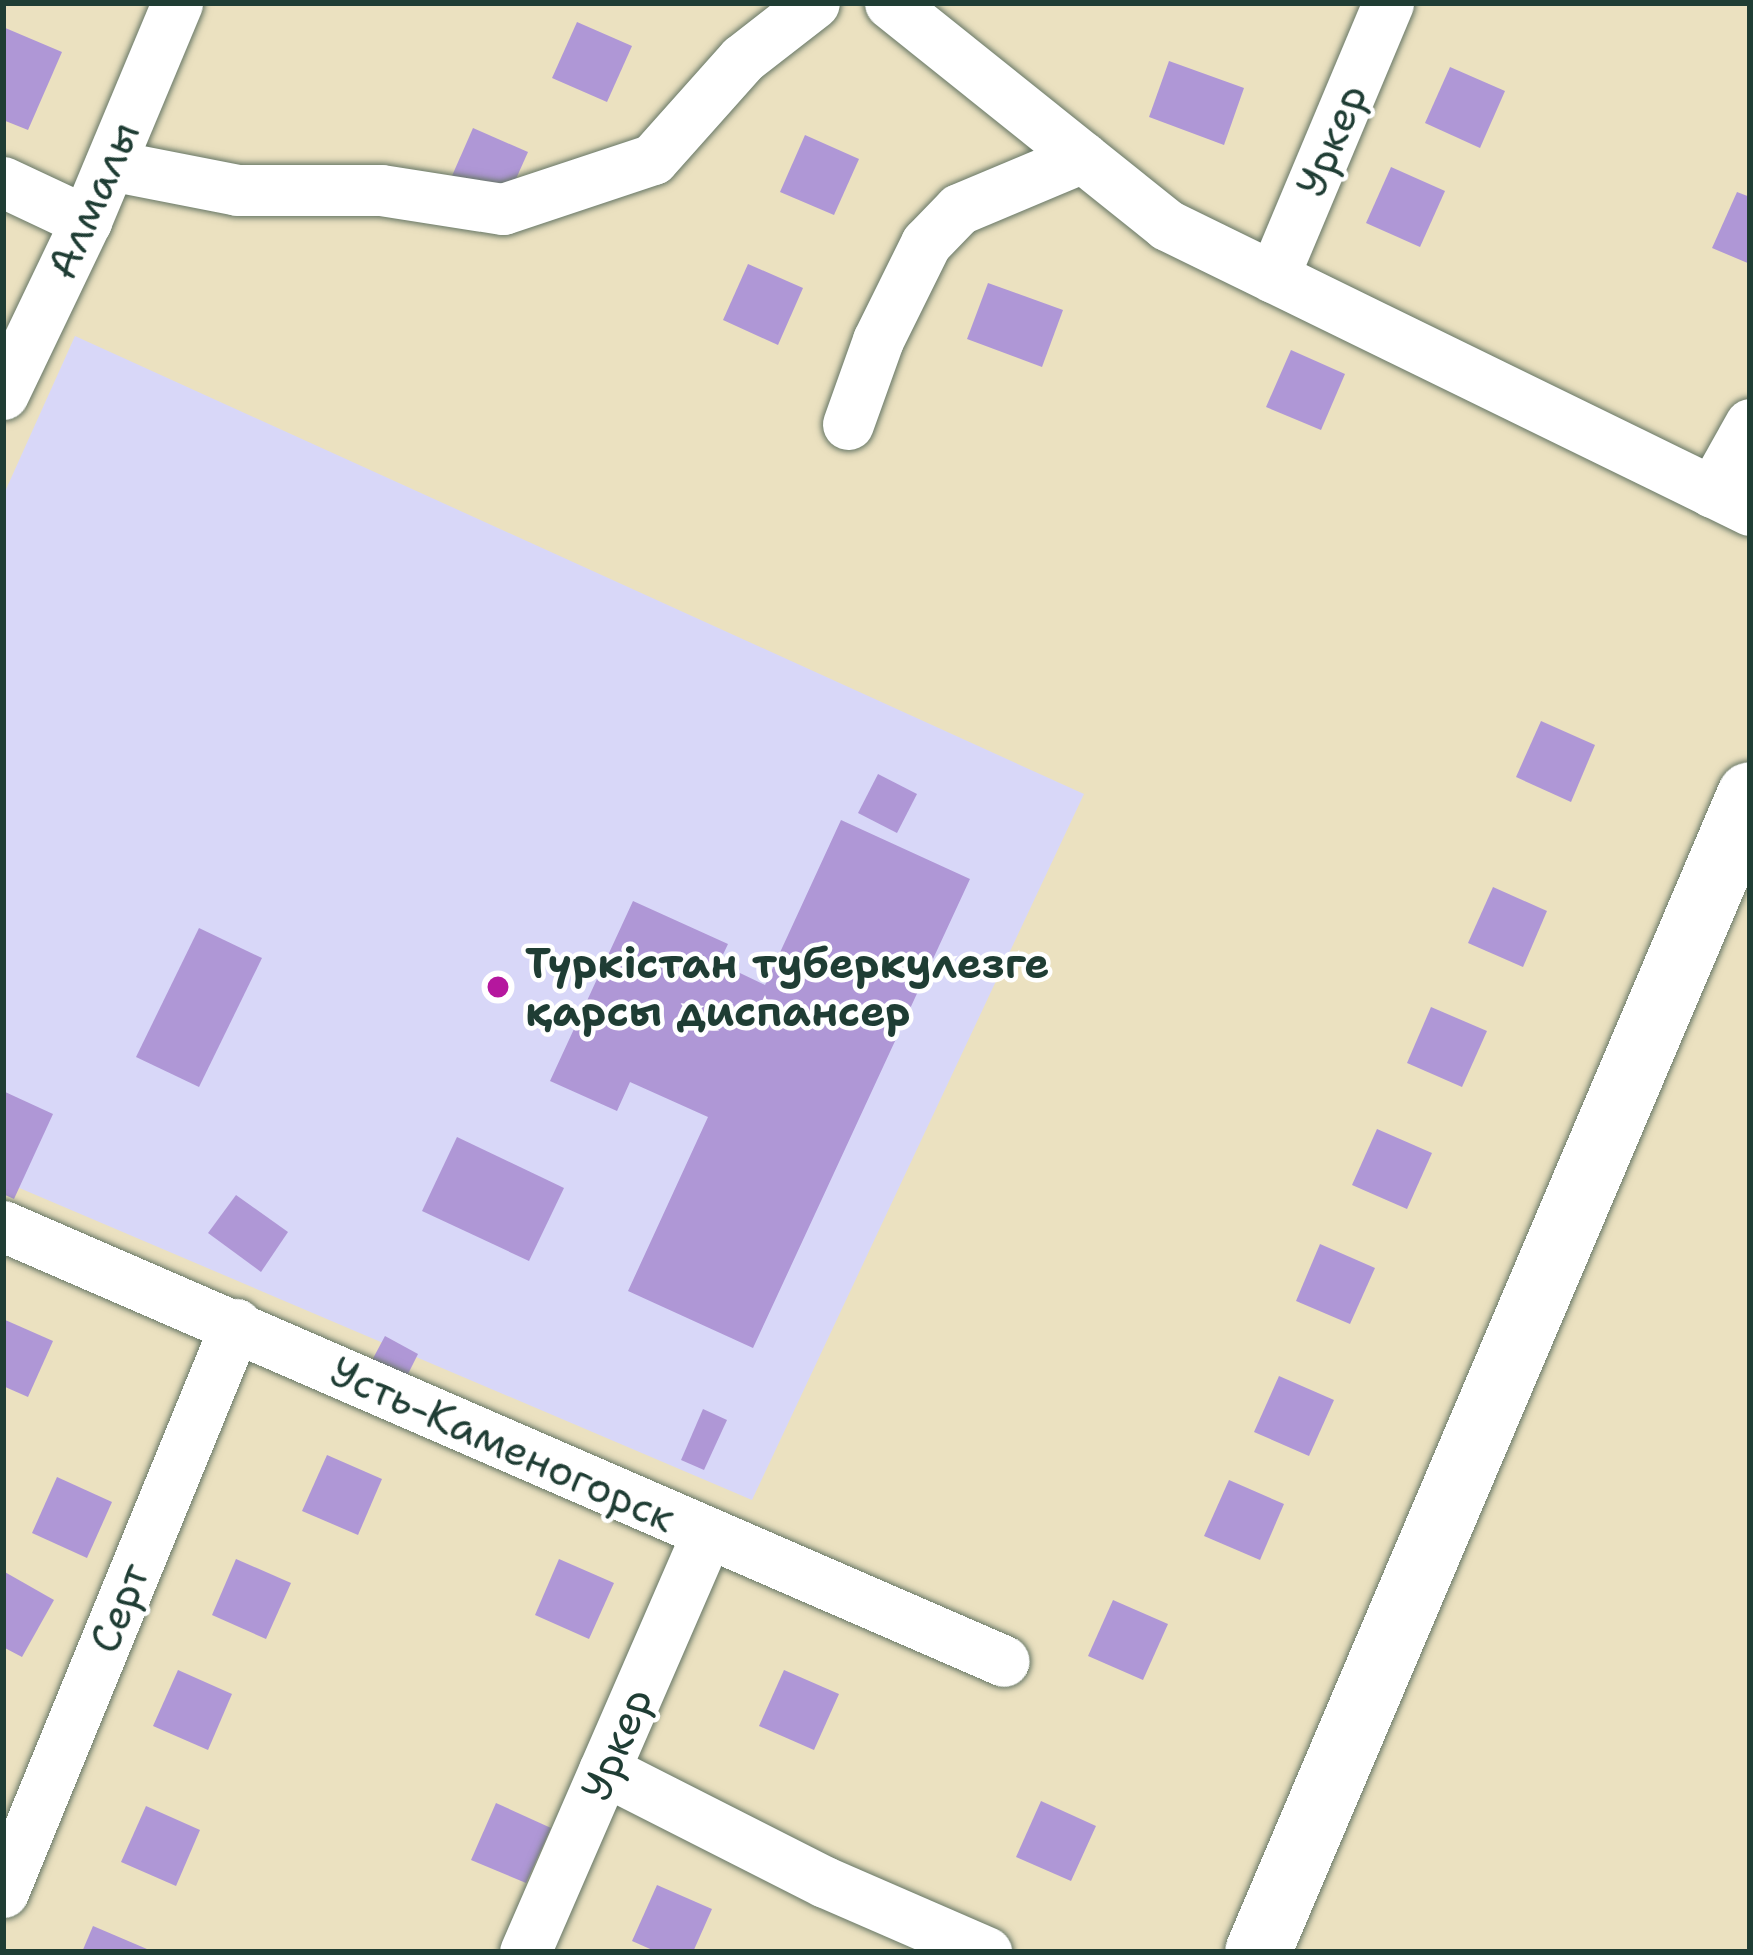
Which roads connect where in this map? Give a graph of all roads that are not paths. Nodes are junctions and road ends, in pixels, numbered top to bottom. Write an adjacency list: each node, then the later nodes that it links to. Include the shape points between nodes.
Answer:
1 (177, 3): 6 (street, Алмалы)
2 (814, 3): 6 (street, via 742,59 653,159 503,209 381,190 237,190)
3 (890, 3): 5 (street)
4 (1388, 3): 9 (street, Уркер)
5 (1082, 158): 9 (street, via 1167,225); 11 (street, via 959,209 926,243)
6 (110, 165): 8 (street, Алмалы)
7 (3, 182): 8 (street)
8 (86, 220): 10 (street, Алмалы)
9 (1273, 277): 13 (street)
10 (3, 394)
11 (848, 424)
12 (1750, 424): 13 (street)
13 (1731, 501)
14 (1750, 795): 15 (main road)
15 (1735, 880): 24 (main road); 25 (main road)
16 (3, 1226): 17 (street, Усть-Каменогорск)
17 (236, 1324): 18 (street, Усть-Каменогорск); 21 (street, Серт)
18 (706, 1536): 19 (street, Усть-Каменогорск); 20 (street, Уркер)
19 (1004, 1661)
20 (604, 1771): 22 (street, Уркер); 23 (street)
21 (3, 1892)
22 (525, 1952)
23 (986, 1952)
24 (1258, 1952)
25 (1286, 1952)

